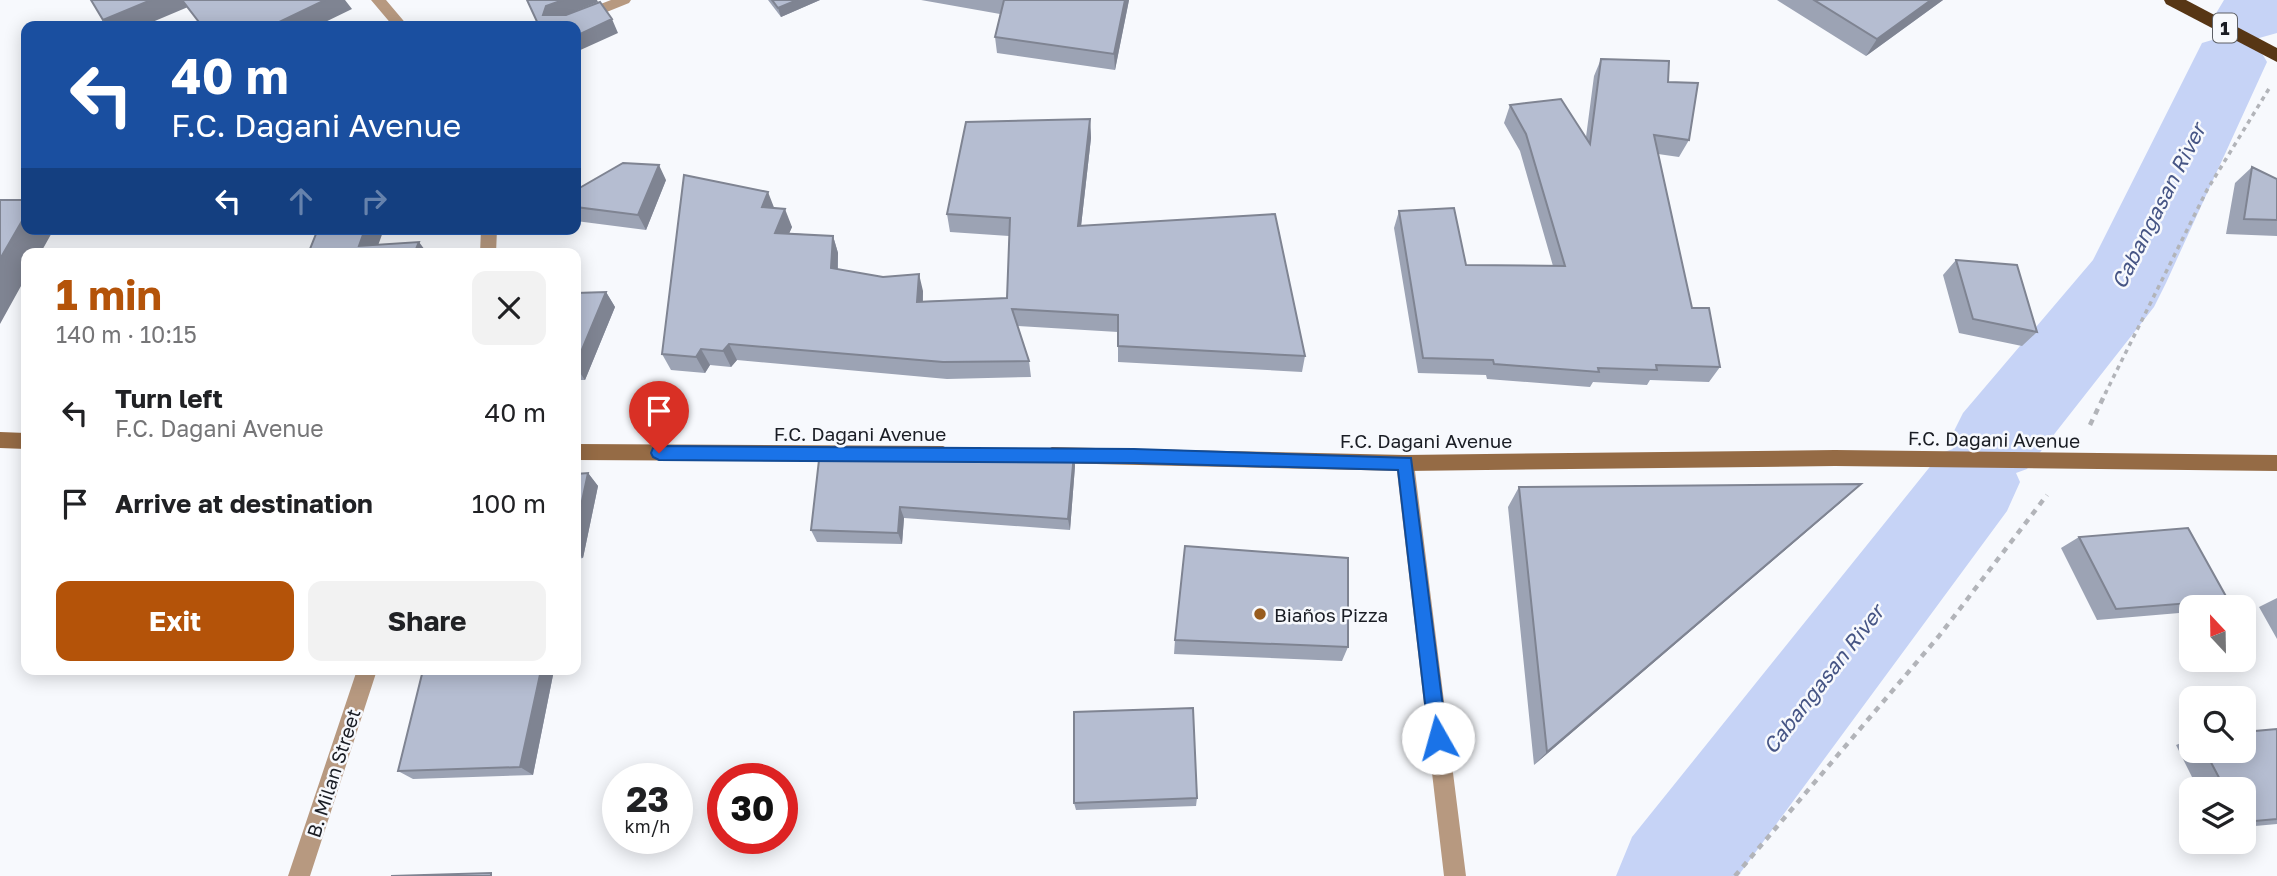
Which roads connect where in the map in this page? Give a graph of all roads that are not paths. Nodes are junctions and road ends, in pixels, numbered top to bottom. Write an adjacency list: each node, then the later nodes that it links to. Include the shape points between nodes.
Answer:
1 (378, 0): 4 (street)
2 (624, 0): 5 (street)
3 (2172, 0): 6 (highway, 1)
4 (397, 21)
5 (572, 21)
6 (2277, 56)
7 (0, 440): 8 (street)
8 (21, 441)
9 (581, 452): 10 (street, F.C. Dagani Avenue)
10 (962, 454)
11 (1029, 455): 12 (street, F.C. Dagani Avenue)
12 (1405, 463): 13 (street, F.C. Dagani Avenue, via 1835,458); 16 (street)
13 (2277, 463)
14 (365, 675): 15 (street, B. Milan Street)
15 (299, 876)
16 (1455, 876)

